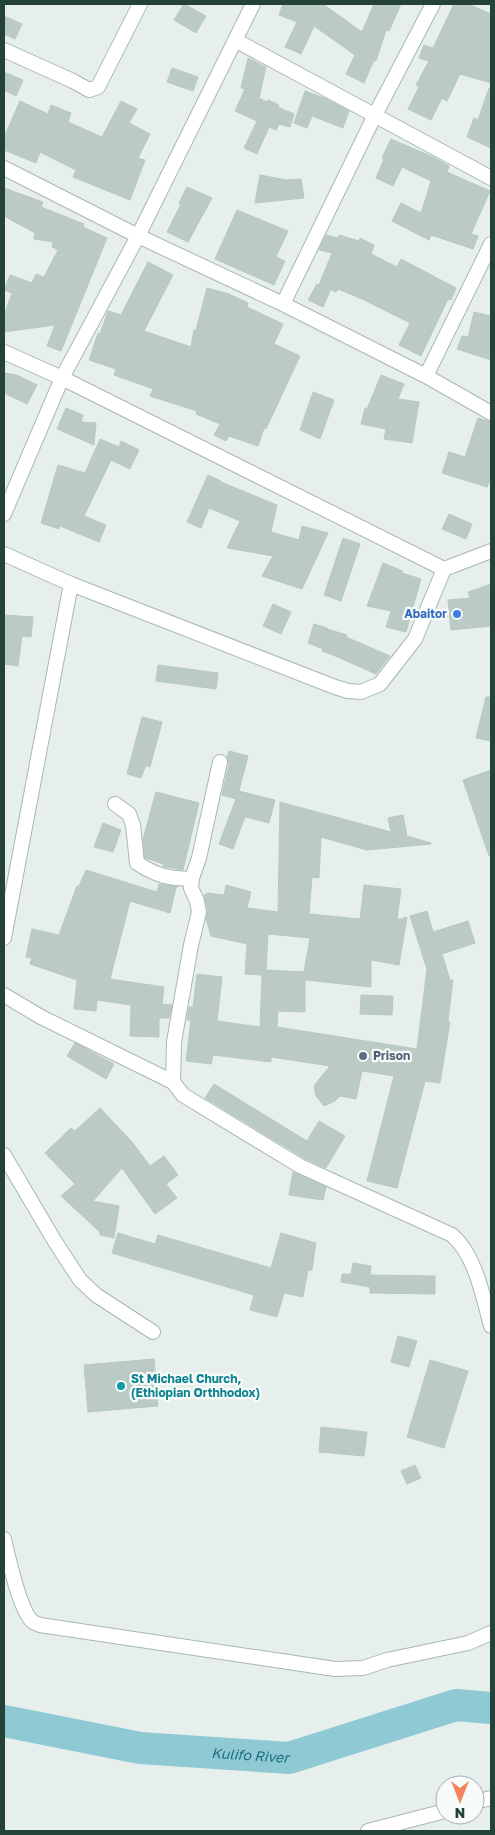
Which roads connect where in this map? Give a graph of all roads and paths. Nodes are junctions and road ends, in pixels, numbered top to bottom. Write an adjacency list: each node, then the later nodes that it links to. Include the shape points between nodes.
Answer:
1 (140, 4): 5 (street, via 98,87 89,90)
2 (253, 4): 4 (street)
3 (433, 4): 6 (street)
4 (236, 40): 6 (street); 9 (street)
5 (4, 50)
6 (375, 115): 8 (street); 11 (street)
7 (4, 168): 9 (street)
8 (491, 178)
9 (138, 236): 11 (street); 14 (street)
10 (491, 244): 13 (street)
11 (283, 304): 13 (street)
12 (4, 352): 14 (street)
13 (426, 376): 15 (street)
14 (62, 378): 16 (street); 19 (street)
15 (491, 413)
16 (4, 514)
17 (491, 550): 19 (street)
18 (4, 554): 20 (street)
19 (444, 569): 20 (street, via 415,639 380,684 362,692 335,687)
20 (71, 584): 24 (street)
21 (220, 762): 23 (street)
22 (114, 804): 23 (street, via 129,814 137,863 164,877)
23 (192, 878): 26 (street, via 191,888 199,912 174,1042)
24 (4, 938)
25 (4, 995): 26 (street)
26 (173, 1082): 28 (street, via 183,1095 300,1166 452,1235 468,1254)
27 (4, 1155): 29 (street, via 80,1280 96,1295)
28 (491, 1326)
29 (153, 1332)
30 (4, 1539): 31 (street, via 28,1615 40,1625 335,1669 363,1668 468,1643)
31 (491, 1633)
32 (435, 1813): 33 (street)
33 (368, 1831)

